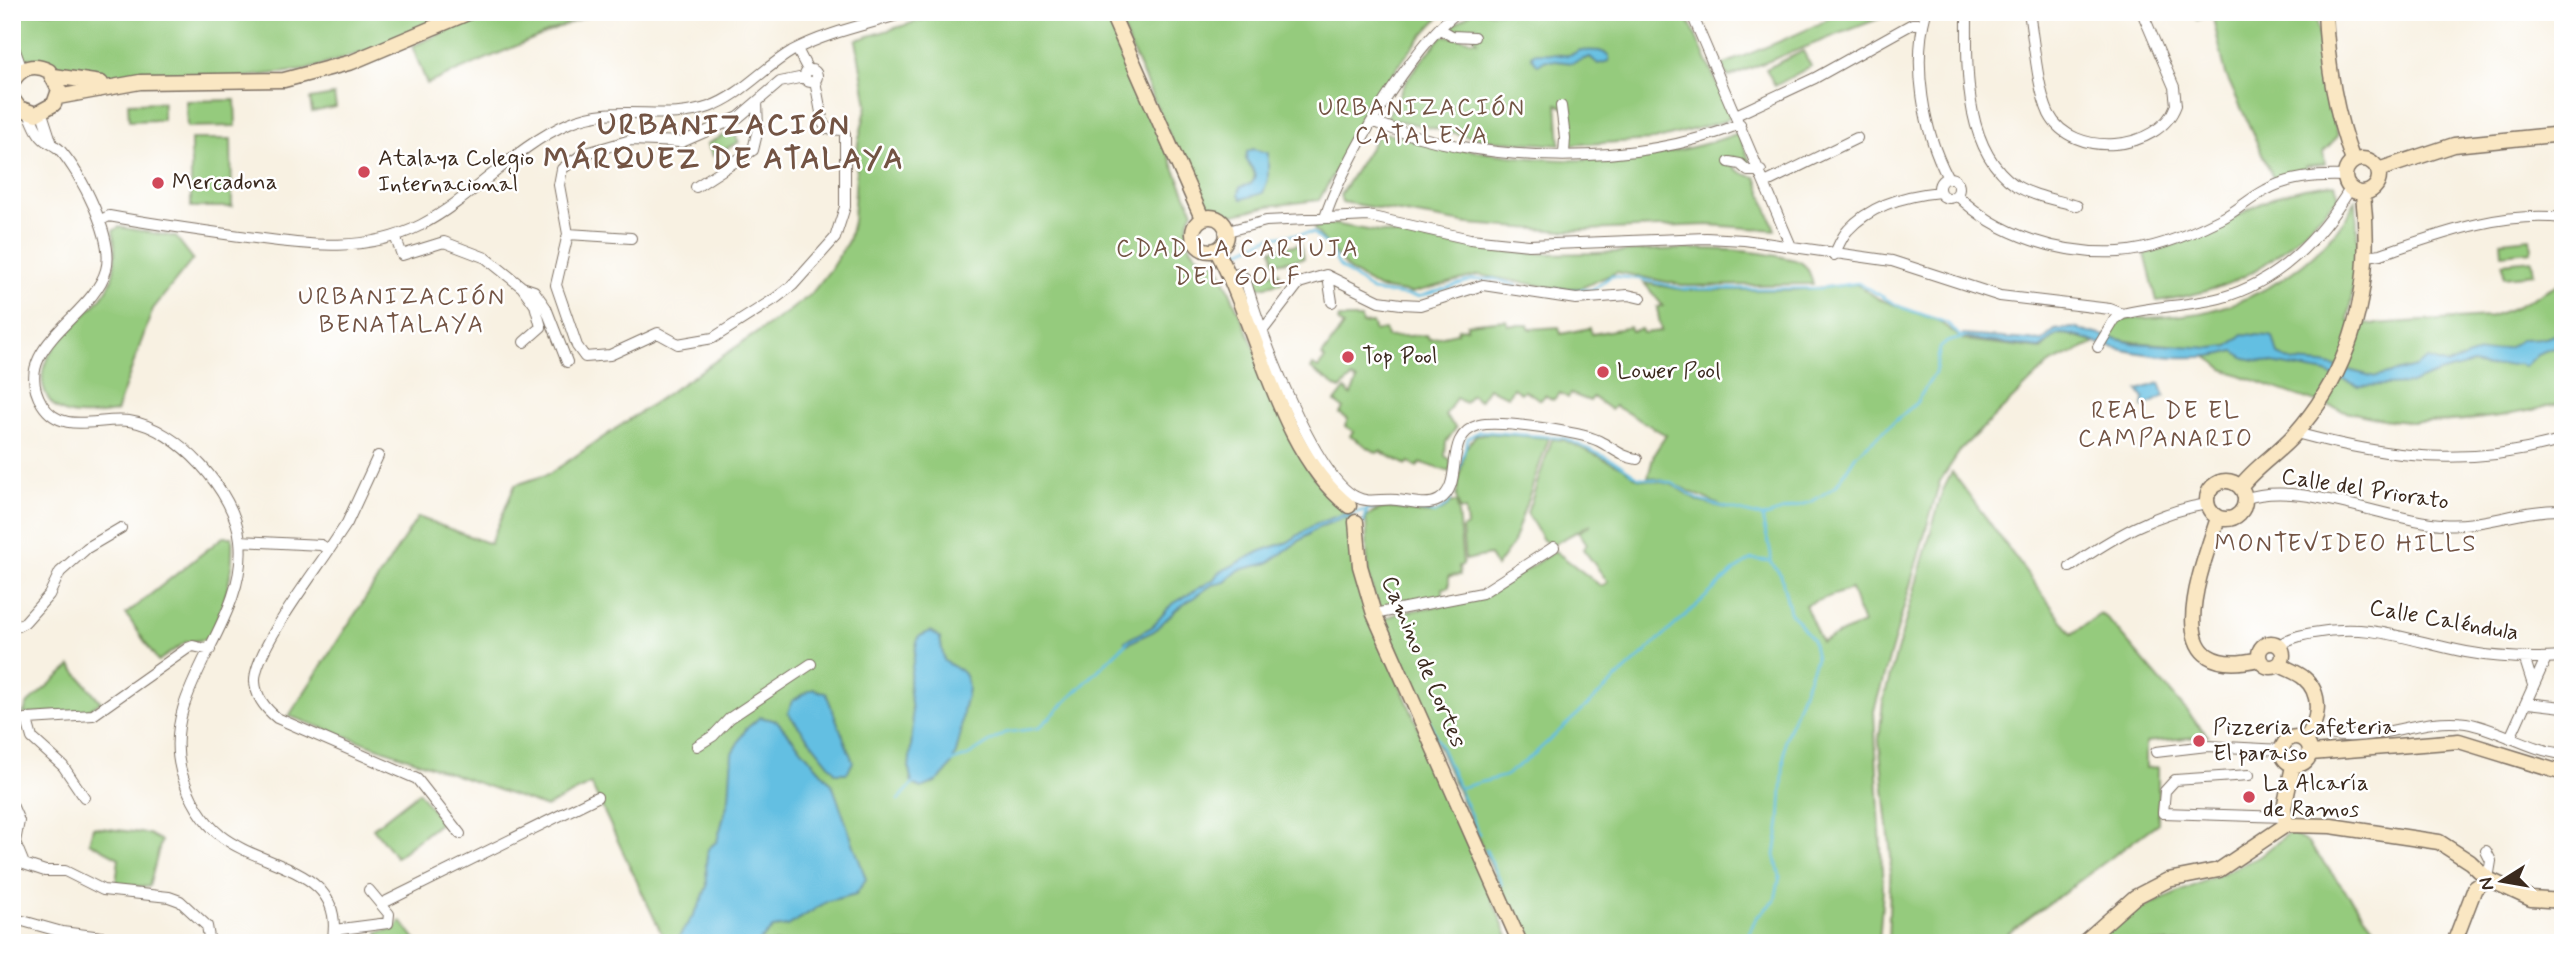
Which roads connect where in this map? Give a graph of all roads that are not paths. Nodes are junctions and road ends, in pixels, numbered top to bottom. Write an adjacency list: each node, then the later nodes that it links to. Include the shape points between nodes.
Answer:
1 (470, 12): 20 (street, via 352,62 284,80)
2 (907, 12): 15 (street)
3 (1111, 12): 41 (street)
4 (1458, 12): 12 (street)
5 (1691, 12): 25 (street)
6 (1926, 12): 11 (street)
7 (1967, 12): 40 (street, via 1968,87 1994,165 2026,191)
8 (2029, 12): 9 (street, via 2046,103 2054,121 2084,139 2122,145 2159,128 2176,105 2174,87)
9 (2142, 12)
10 (2325, 12): 30 (street, via 2330,62)
11 (1923, 24): 25 (street, via 1912,24); 34 (street, via 1924,105)
12 (1440, 29): 13 (street, via 1452,36); 26 (street)
13 (1474, 37)
14 (12, 42): 16 (street)
15 (797, 49): 17 (street); 47 (street, via 708,107 677,113 607,112 567,124 423,224)
16 (22, 70): 18 (street, via 43,68); 19 (street)
17 (806, 74): 22 (street, via 780,82); 46 (street, via 816,72 823,123 827,129 845,134 845,207 840,226 835,238 793,285 726,331 702,342 678,344 658,332 610,355 585,358 557,295 556,274)
18 (54, 76): 20 (street); 21 (street)
19 (12, 83)
20 (123, 84): 21 (street)
21 (58, 97): 24 (street, via 49,109)
22 (757, 102): 36 (street, via 753,150); 46 (street, via 738,117 682,142 631,140 572,160 562,169 559,186)
23 (1561, 106): 29 (street)
24 (23, 108): 44 (street, via 62,154)
25 (1738, 119): 29 (street, via 1647,150); 33 (street)
26 (1374, 122): 29 (street, via 1448,144); 43 (street, via 1332,195)
27 (2563, 134): 32 (street, via 2454,145)
28 (1857, 138): 35 (street)
29 (1564, 154)
30 (2353, 161): 32 (street, via 2370,160); 37 (street, via 2346,169)
31 (1730, 162): 33 (street, via 1748,171)
32 (2378, 170): 37 (street, via 2378,183)
33 (1761, 171): 35 (street)
34 (1948, 178): 38 (street, via 1940,183); 39 (street, via 1959,185)
35 (1765, 183): 49 (street)
36 (696, 187)
37 (2353, 187): 39 (street, via 2289,181 2270,187 2201,228 2121,252 2054,246 2012,233); 52 (street); 58 (street, via 2333,218 2283,268 2222,297)
38 (1940, 192): 39 (street, via 1948,198); 51 (street, via 1892,201 1847,230)
39 (1957, 195)
40 (2077, 206)
41 (1202, 218): 45 (street, via 1219,221); 50 (street, via 1194,230 1198,245)
42 (2563, 218): 52 (street, via 2500,219)
43 (1325, 219): 45 (street, via 1266,221); 49 (street, via 1368,216 1470,239 1530,245 1706,238)
44 (101, 220): 47 (street, via 109,216 311,246 366,243); 74 (street, via 109,259 106,274 39,355 33,375 41,402 63,422 127,421 167,438 224,492)
45 (1224, 232): 50 (street, via 1225,241)
46 (568, 234): 48 (street)
47 (395, 236): 55 (street, via 402,255 444,242 486,258)
48 (631, 238)
49 (1790, 244): 51 (street)
50 (1217, 251): 53 (street, Camino de Cortes)
51 (1834, 255): 58 (street, via 1892,261 2000,296)
52 (2367, 256): 63 (street, via 2361,307 2343,362)
53 (1231, 276): 59 (street, via 1245,278); 69 (street, Camino de Cortes, via 1264,366 1307,459 1330,491)
54 (1328, 276): 56 (street, via 1379,301 1401,304 1420,305 1483,285 1576,299); 57 (street); 59 (street, via 1299,283)
55 (522, 288): 60 (street, via 535,305 541,327); 62 (street, via 540,296)
56 (1641, 298)
57 (1332, 302)
58 (2123, 314): 61 (street)
59 (1264, 330): 66 (street, via 1322,463 1333,479 1357,498 1438,501 1448,489 1461,438 1468,430 1486,424 1576,434 1599,441 1624,458)
60 (524, 342)
61 (2098, 347)
62 (567, 362)
63 (2296, 433): 64 (street, via 2407,457 2485,456); 67 (street)
64 (2563, 440)
65 (378, 456): 76 (street)
66 (1637, 459)
67 (2243, 493): 68 (street, via 2227,481 2217,483); 70 (street, Calle del Priorato, via 2320,499 2443,525 2533,510); 71 (street, via 2242,511 2235,517)
68 (2207, 504): 71 (street); 77 (street, via 2125,531)
69 (1349, 506): 72 (street, Camino de Cortes)
70 (2563, 510)
71 (2218, 518): 84 (street, via 2194,606 2193,635 2198,647 2216,660)
72 (1356, 522): 78 (street, Camino de Cortes, via 1360,566)
73 (121, 528): 79 (street, via 87,548 60,572 49,595 25,622)
74 (240, 541): 76 (street, via 321,545); 81 (street, via 233,604)
75 (1554, 547): 78 (street, via 1482,593)
76 (329, 550): 107 (street, via 260,656 255,684 258,698 277,718 416,779)
77 (2070, 567)
78 (1374, 614): 118 (street, Camino de Cortes)
79 (12, 629)
80 (2279, 646): 84 (street, via 2263,646); 85 (street, Calle Caléndula, via 2308,634 2364,628 2467,652); 87 (street, via 2283,656)
81 (210, 650): 92 (street, via 188,648 93,715); 114 (street, via 178,728 179,763 193,802 208,823 234,845 320,887 334,915)
82 (2563, 657): 83 (street, Calle Caléndula)
83 (2546, 658): 85 (street, Calle Caléndula); 88 (street)
84 (2259, 659): 87 (street, via 2268,667)
85 (2528, 659): 88 (street)
86 (811, 664): 95 (street)
87 (2279, 664): 96 (street, via 2304,678 2315,698 2316,719)
88 (2533, 685): 89 (street)
89 (2528, 703): 90 (street); 94 (street)
90 (2563, 706)
91 (12, 720): 92 (street)
92 (27, 720): 103 (street, via 32,738 63,766)
93 (2328, 734): 94 (street, via 2368,734 2445,722 2466,723)
94 (2510, 738): 99 (street)
95 (697, 746)
96 (2308, 746): 97 (street, via 2291,738); 100 (street, via 2305,763); 101 (street, via 2386,749 2459,741)
97 (2282, 750): 98 (street, via 2207,746); 100 (street, via 2284,760)
98 (2155, 752)
99 (2563, 754)
100 (2293, 766): 106 (street)
101 (2563, 773)
102 (2249, 775): 106 (street, via 2175,780 2165,791 2163,813)
103 (84, 797)
104 (597, 797): 112 (street)
105 (12, 804): 116 (street, via 19,821 15,842 24,864 65,870 103,890 180,901 207,926)
106 (2285, 821): 109 (street, via 2439,842); 119 (street, via 2219,870 2168,880 2136,897)
107 (460, 834)
108 (2486, 851): 109 (street, via 2491,861)
109 (2488, 879): 111 (street, via 2531,899); 120 (street, via 2475,888)
110 (369, 890): 112 (street)
111 (2563, 901)
112 (381, 904): 114 (street, via 390,916 386,925)
113 (12, 918): 115 (street, via 62,932)
114 (334, 930): 117 (street)
115 (134, 941)
116 (210, 943)
117 (332, 943)
118 (1520, 943)
119 (2083, 943)
120 (2454, 943)

